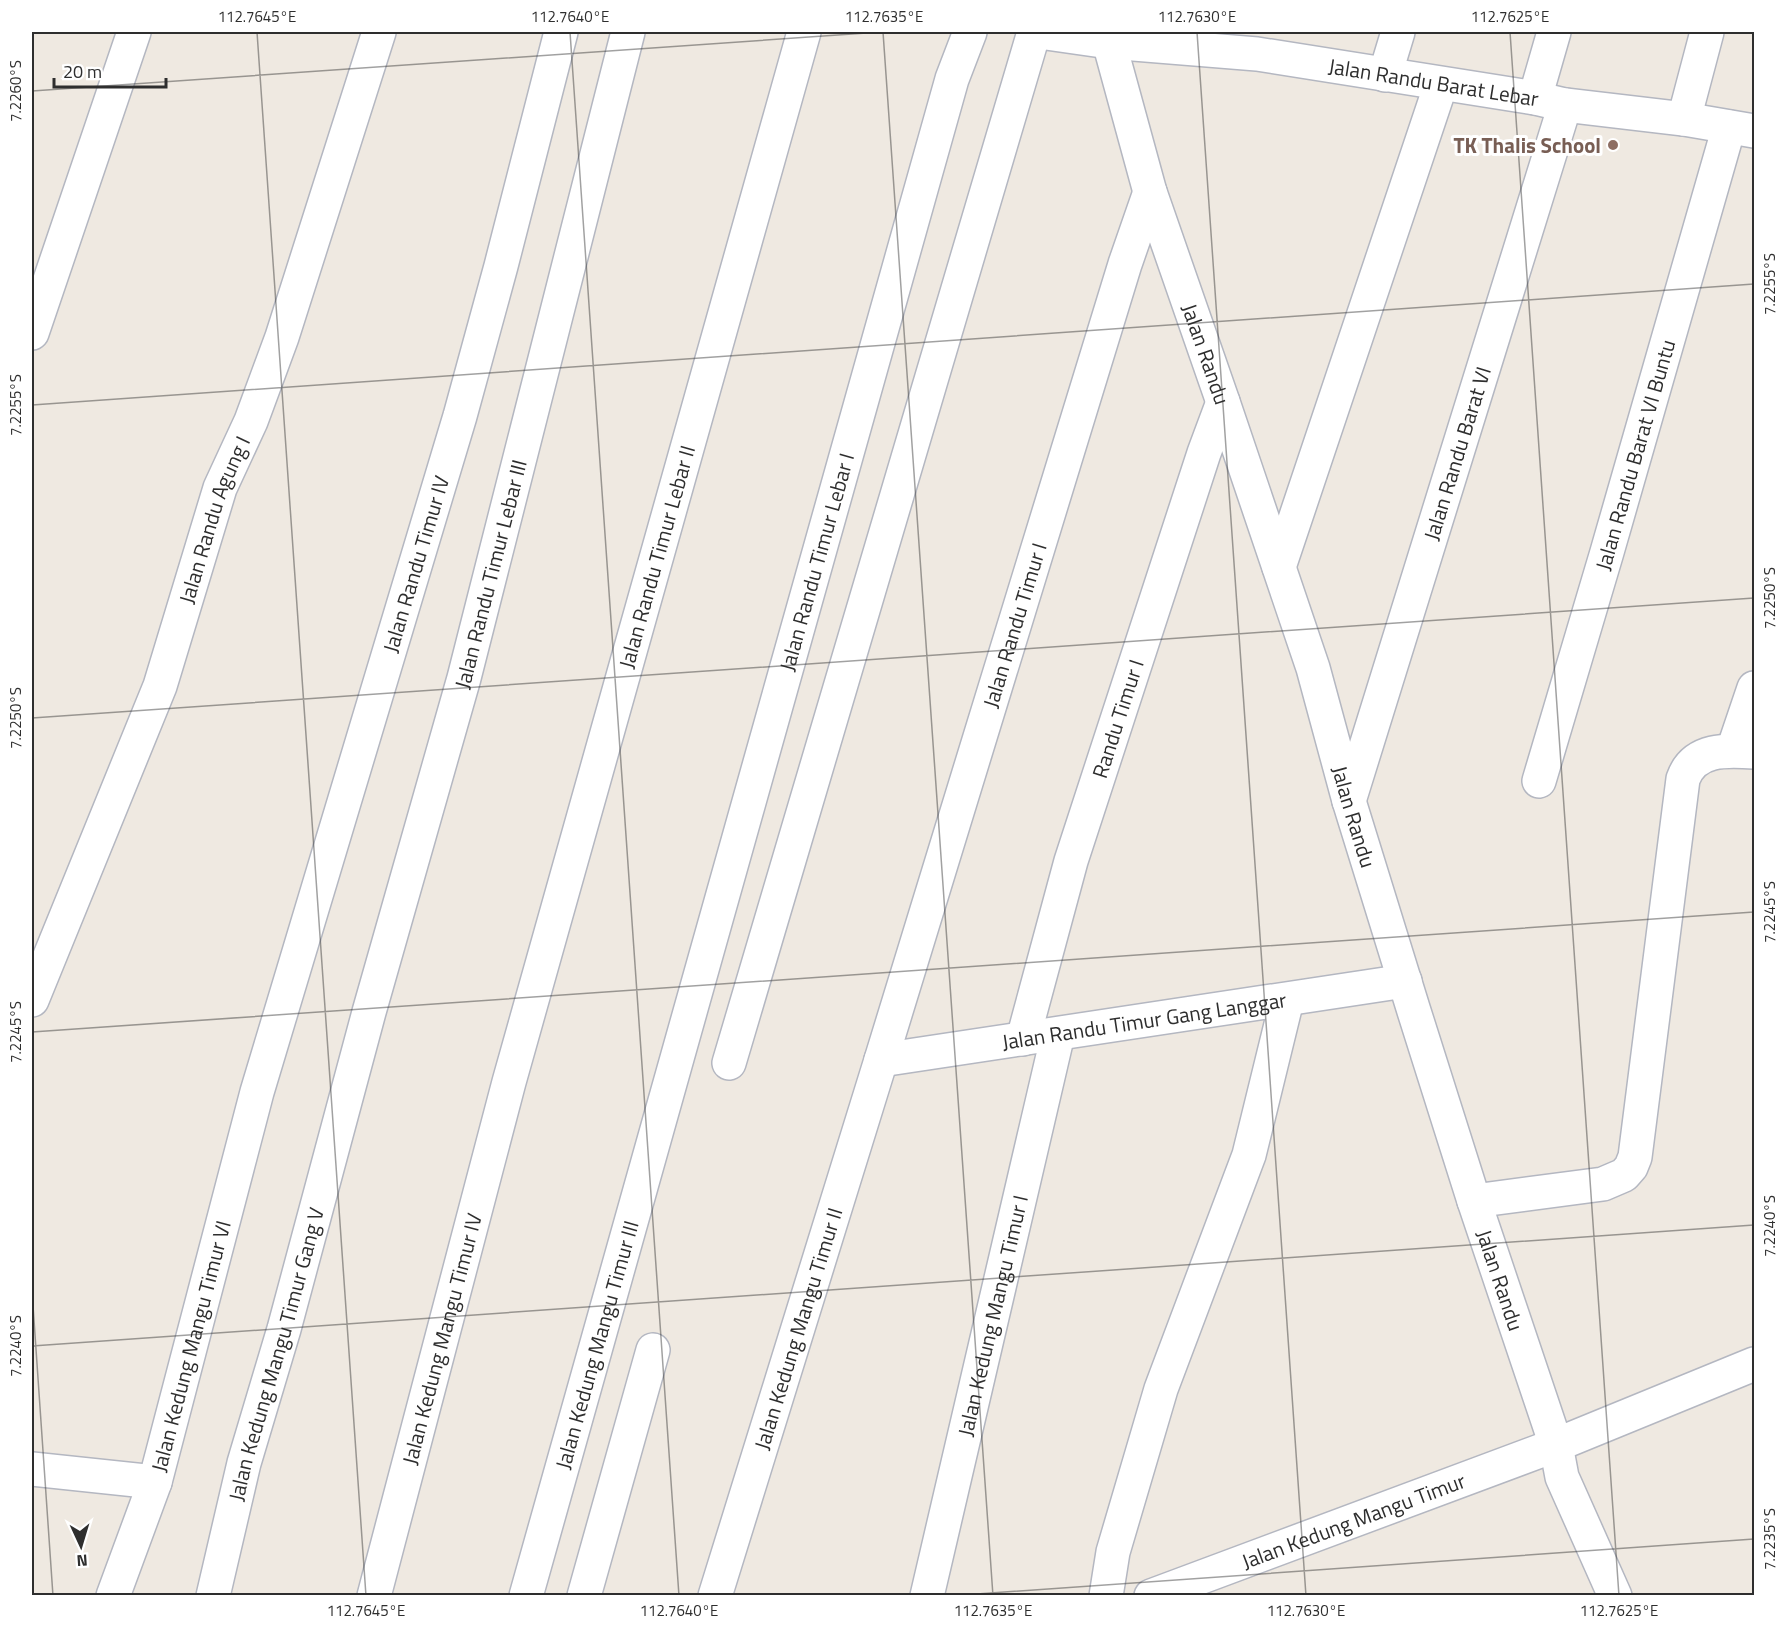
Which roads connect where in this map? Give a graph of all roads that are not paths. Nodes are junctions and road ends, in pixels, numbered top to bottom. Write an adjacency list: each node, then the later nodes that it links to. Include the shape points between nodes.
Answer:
1 (134, 32): 20 (street)
2 (379, 32): 28 (street, Jalan Randu Agung I, via 282,337 251,421 220,488 160,686)
3 (561, 32): 35 (street, Jalan Randu Timur IV, via 460,416)
4 (628, 32): 37 (street, Jalan Randu Timur Lebar III, via 464,678)
5 (804, 32): 34 (street, Jalan Randu Timur Lebar II)
6 (970, 32): 36 (street, Jalan Randu Timur Lebar I, via 952,79)
7 (1034, 32): 33 (street)
8 (1039, 32): 12 (street, Jalan Randu Barat Lebar)
9 (1398, 32): 14 (street)
10 (1554, 32): 16 (street, Jalan Randu Barat VI)
11 (1707, 32): 17 (street)
12 (1107, 37): 13 (street, Jalan Randu Barat Lebar); 19 (street, Jalan Randu)
13 (1260, 43): 14 (street, Jalan Randu Barat Lebar)
14 (1385, 75): 15 (street, Jalan Randu Barat Lebar)
15 (1441, 84): 16 (street, Jalan Randu Barat Lebar); 22 (street)
16 (1550, 101): 17 (street, Jalan Randu Barat Lebar); 26 (street, Jalan Randu Barat VI)
17 (1684, 119): 18 (street, Jalan Randu Barat Lebar)
18 (1742, 129): 25 (street, Jalan Randu Barat VI Buntu, via 1607,552)
19 (1150, 192): 21 (street, Jalan Randu); 32 (street, Jalan Randu Timur I)
20 (32, 333)
21 (1223, 402): 22 (street, Jalan Randu); 31 (street, Randu Timur I, via 1071,861)
22 (1279, 567): 26 (street, Jalan Randu, via 1313,668)
23 (1755, 688): 24 (street)
24 (1744, 751): 38 (street, via 1712,752 1689,766 1683,779 1631,1167 1624,1175 1603,1184)
25 (1539, 781)
26 (1349, 801): 27 (street, Jalan Randu)
27 (1405, 981): 29 (street, Jalan Randu Timur Gang Langgar); 38 (street, Jalan Randu)
28 (32, 1000)
29 (1287, 1000): 30 (street, Jalan Randu Timur Gang Langgar); 51 (street, via 1249,1155 1161,1389 1113,1552)
30 (1058, 1035): 31 (street, Jalan Randu Timur Gang Langgar); 50 (street, Jalan Kedung Mangu Timur I)
31 (1023, 1039): 32 (street, Jalan Randu Timur Gang Langgar)
32 (881, 1060): 49 (street, Jalan Kedung Mangu Timur II)
33 (729, 1063)
34 (509, 1082): 46 (street, Jalan Kedung Mangu Timur IV)
35 (257, 1092): 43 (street, Jalan Kedung Mangu Timur VI)
36 (666, 1093): 47 (street, Jalan Kedung Mangu Timur III)
37 (342, 1113): 45 (street, Jalan Kedung Mangu Timur Gang V, via 244,1463)
38 (1474, 1201): 41 (street, Jalan Randu)
39 (653, 1350): 48 (street)
40 (1755, 1364): 41 (street, Jalan Kedung Mangu Timur)
41 (1556, 1445): 52 (street, Jalan Kedung Mangu Timur); 53 (street, Jalan Randu, via 1562,1477)
42 (32, 1469): 43 (street)
43 (155, 1482): 44 (street, Jalan Kedung Mangu Timur VI)
44 (113, 1596)
45 (213, 1596)
46 (374, 1596)
47 (526, 1596)
48 (584, 1596)
49 (715, 1596)
50 (927, 1596)
51 (1106, 1596)
52 (1151, 1596)
53 (1615, 1596)

